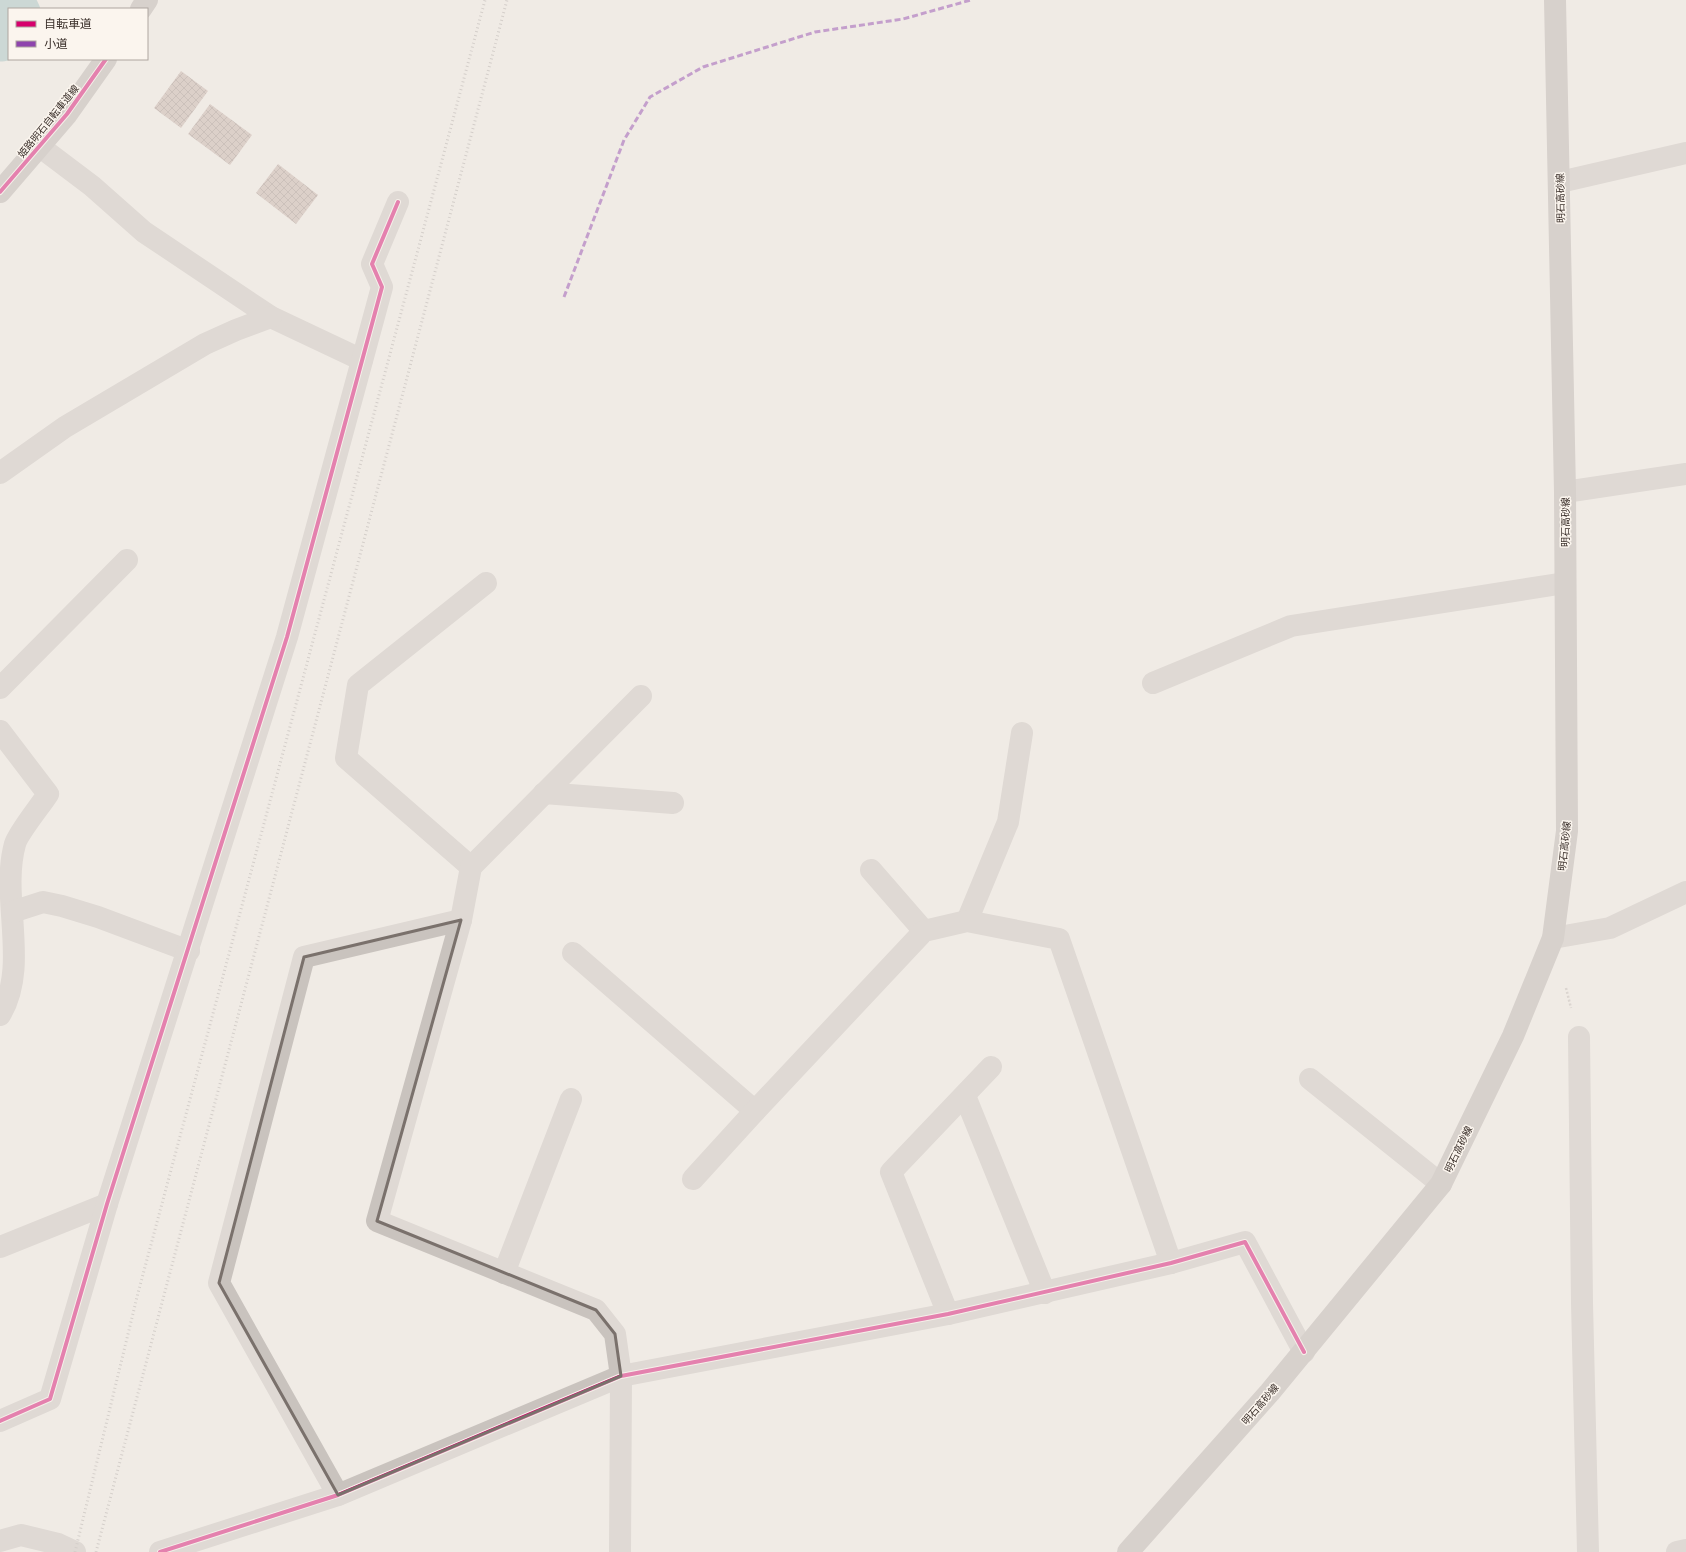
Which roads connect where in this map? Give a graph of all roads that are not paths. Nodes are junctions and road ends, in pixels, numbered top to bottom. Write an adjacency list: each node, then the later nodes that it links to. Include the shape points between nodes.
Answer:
1 (1555, 0): 5 (main road, 明石高砂線)
2 (105, 60): 3 (main road, 姫路明石自転車道線, via 67,114)
3 (39, 146): 6 (main road, 姫路明石自転車道線); 8 (street, via 92,186 144,232)
4 (1686, 153): 5 (street)
5 (1560, 182): 12 (main road, 明石高砂線)
6 (0, 192)
7 (398, 202): 9 (street, via 372,264 382,287)
8 (271, 317): 9 (street); 10 (street, via 205,344 64,427)
9 (362, 360): 31 (street, via 287,637)
10 (0, 473)
11 (1686, 474): 12 (street)
12 (1565, 492): 15 (main road, 明石高砂線)
13 (127, 560): 17 (street)
14 (486, 583): 23 (street, via 358,685 346,758)
15 (1565, 583): 16 (street, via 1291,626); 30 (main road, 明石高砂線, via 1567,831)
16 (1153, 683)
17 (0, 688)
18 (641, 696): 21 (street)
19 (0, 731): 26 (street, via 48,794 15,843 10,872)
20 (1022, 733): 28 (street, via 1008,822)
21 (544, 793): 22 (street); 23 (street)
22 (673, 803)
23 (471, 867): 27 (street)
24 (871, 870): 29 (street)
25 (1686, 892): 30 (street, via 1610,928)
26 (12, 912): 31 (street, via 43,902 62,906); 33 (street, via 13,974 6,1005)
27 (461, 920): 45 (street, via 377,1221); 51 (street, via 304,957 220,1283)
28 (967, 921): 29 (street); 44 (street, via 1059,939)
29 (924, 931): 39 (street)
30 (1553, 938): 41 (main road, 明石高砂線, via 1513,1036)
31 (189, 952): 42 (street)
32 (573, 953): 39 (street)
33 (0, 1015)
34 (1579, 1038): 58 (street)
35 (991, 1068): 37 (street)
36 (1310, 1078): 41 (street)
37 (964, 1096): 46 (street); 47 (street, via 891,1172)
38 (572, 1099): 45 (street)
39 (755, 1111): 40 (street)
40 (693, 1179)
41 (1441, 1184): 48 (main road, 明石高砂線)
42 (108, 1204): 43 (street); 50 (street, via 50,1399)
43 (0, 1247)
44 (1171, 1263): 46 (street); 48 (street, via 1245,1242)
45 (504, 1273): 49 (street, via 596,1310 615,1334)
46 (1045, 1293): 47 (street)
47 (948, 1314): 49 (street)
48 (1304, 1352): 57 (main road, 明石高砂線)
49 (621, 1376): 51 (street); 56 (street)
50 (0, 1421)
51 (338, 1495): 55 (street)
52 (0, 1541): 54 (street, via 21,1535 58,1544)
53 (1686, 1550): 59 (street)
54 (75, 1552)
55 (160, 1552)
56 (620, 1552)
57 (1128, 1552)
58 (1588, 1552)
59 (1677, 1552)

